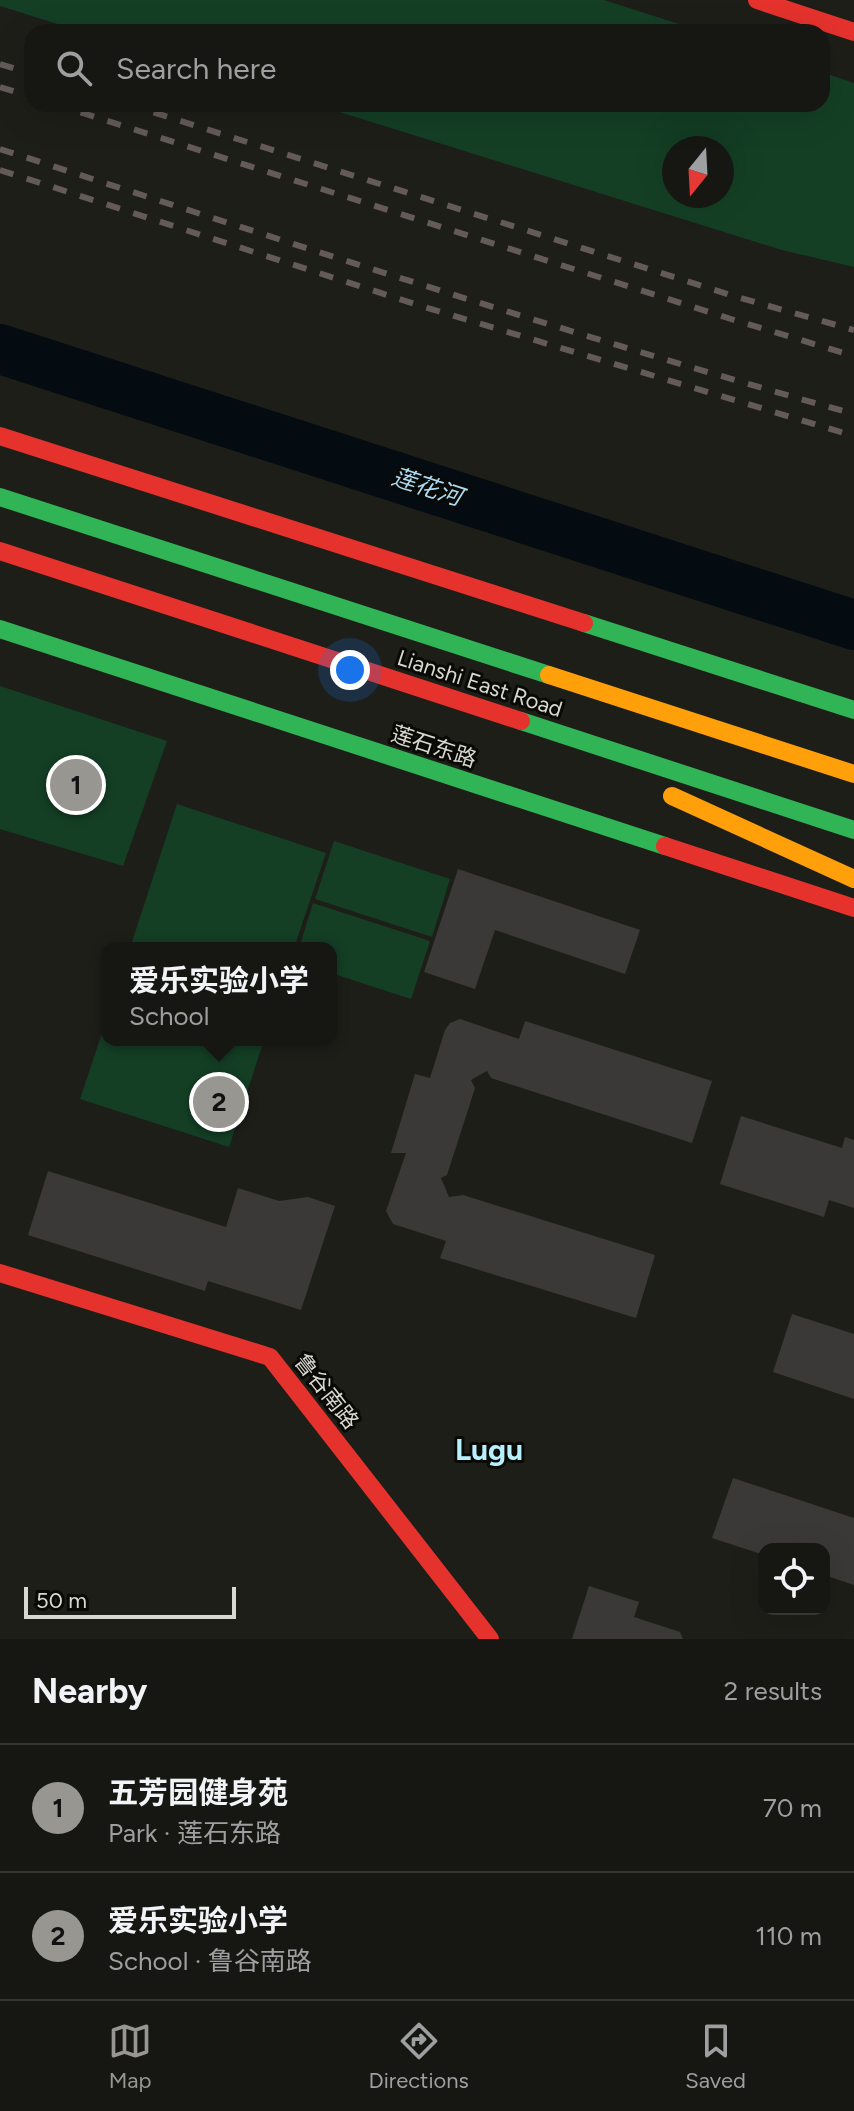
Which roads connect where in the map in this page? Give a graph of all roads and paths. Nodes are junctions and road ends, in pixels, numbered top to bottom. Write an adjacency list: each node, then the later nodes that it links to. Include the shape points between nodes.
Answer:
1 (757, 0): 2 (main road)
2 (830, 24)
3 (830, 24): 4 (main road)
4 (854, 32)
5 (0, 436): 10 (main road)
6 (0, 497): 12 (main road, Lianshi East Road)
7 (0, 551): 9 (main road, Lianshi East Road)
8 (0, 629): 16 (main road, 莲石东路)
9 (481, 708): 11 (main road); 14 (main road, Lianshi East Road)
10 (854, 710)
11 (624, 774)
12 (854, 774)
13 (653, 787): 15 (main road)
14 (854, 830)
15 (854, 879)
16 (854, 908)
17 (0, 1273): 18 (main road, 鲁谷南路, via 270,1357)
18 (490, 1639)

